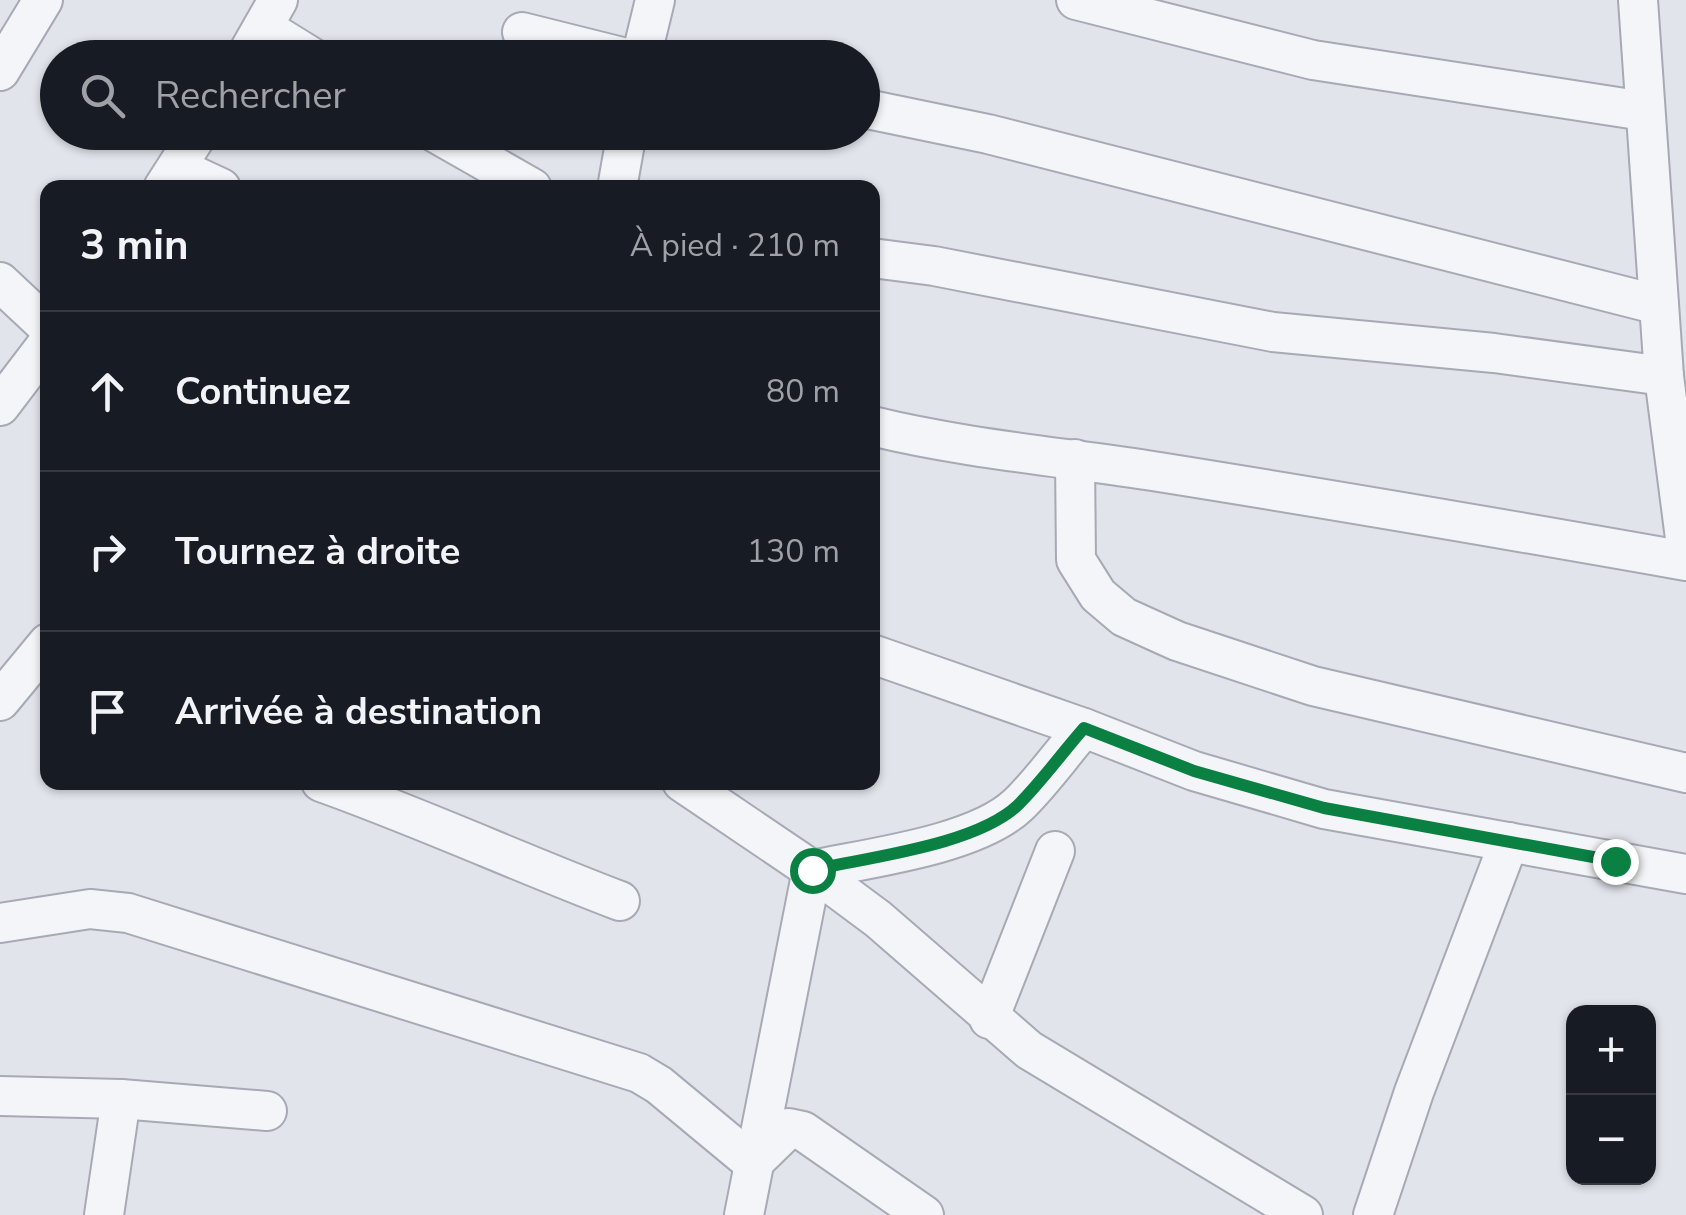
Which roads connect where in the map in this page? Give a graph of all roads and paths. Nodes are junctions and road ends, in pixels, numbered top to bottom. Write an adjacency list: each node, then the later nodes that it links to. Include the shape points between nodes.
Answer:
1 (43, 0): 8 (street)
2 (656, 0): 7 (street)
3 (1076, 0): 9 (street, via 1313,60)
4 (1638, 0): 9 (street)
5 (522, 32): 6 (street)
6 (554, 40)
7 (645, 40)
8 (0, 71)
9 (1644, 111): 19 (street)
10 (880, 112): 19 (street)
11 (189, 150): 14 (street)
12 (466, 150): 15 (street)
13 (624, 150): 16 (street)
14 (171, 178)
15 (518, 180)
16 (618, 180)
17 (880, 259): 22 (street, via 1274,332)
18 (0, 282): 20 (street)
19 (1659, 305): 22 (street)
20 (40, 320)
21 (40, 354): 23 (street)
22 (1664, 376): 25 (street)
23 (0, 406)
24 (880, 428): 26 (street)
25 (1678, 440): 27 (street)
26 (1075, 459): 28 (street); 33 (street, via 1076,560 1098,595 1124,618 1313,686)
27 (1686, 546)
28 (1686, 561)
29 (880, 657): 32 (street)
30 (40, 659): 31 (street)
31 (0, 701)
32 (1084, 728): 36 (street, via 1194,771 1324,808); 38 (street, via 1016,807 980,828)
33 (1686, 773)
34 (343, 790): 40 (street)
35 (694, 790): 38 (street)
36 (1509, 842): 39 (street); 51 (street)
37 (1055, 850): 42 (street)
38 (812, 870): 42 (street, via 878,918); 46 (street)
39 (1686, 874)
40 (620, 901)
41 (0, 923): 46 (street, via 90,909 128,913 639,1073)
42 (989, 1018): 50 (street, via 1079,1083)
43 (0, 1096): 44 (street)
44 (121, 1099): 45 (street); 47 (street)
45 (267, 1111)
46 (753, 1163): 48 (street); 49 (street, via 781,1133 803,1131)
47 (104, 1215)
48 (744, 1215)
49 (924, 1215)
50 (1304, 1215)
51 (1372, 1215)

